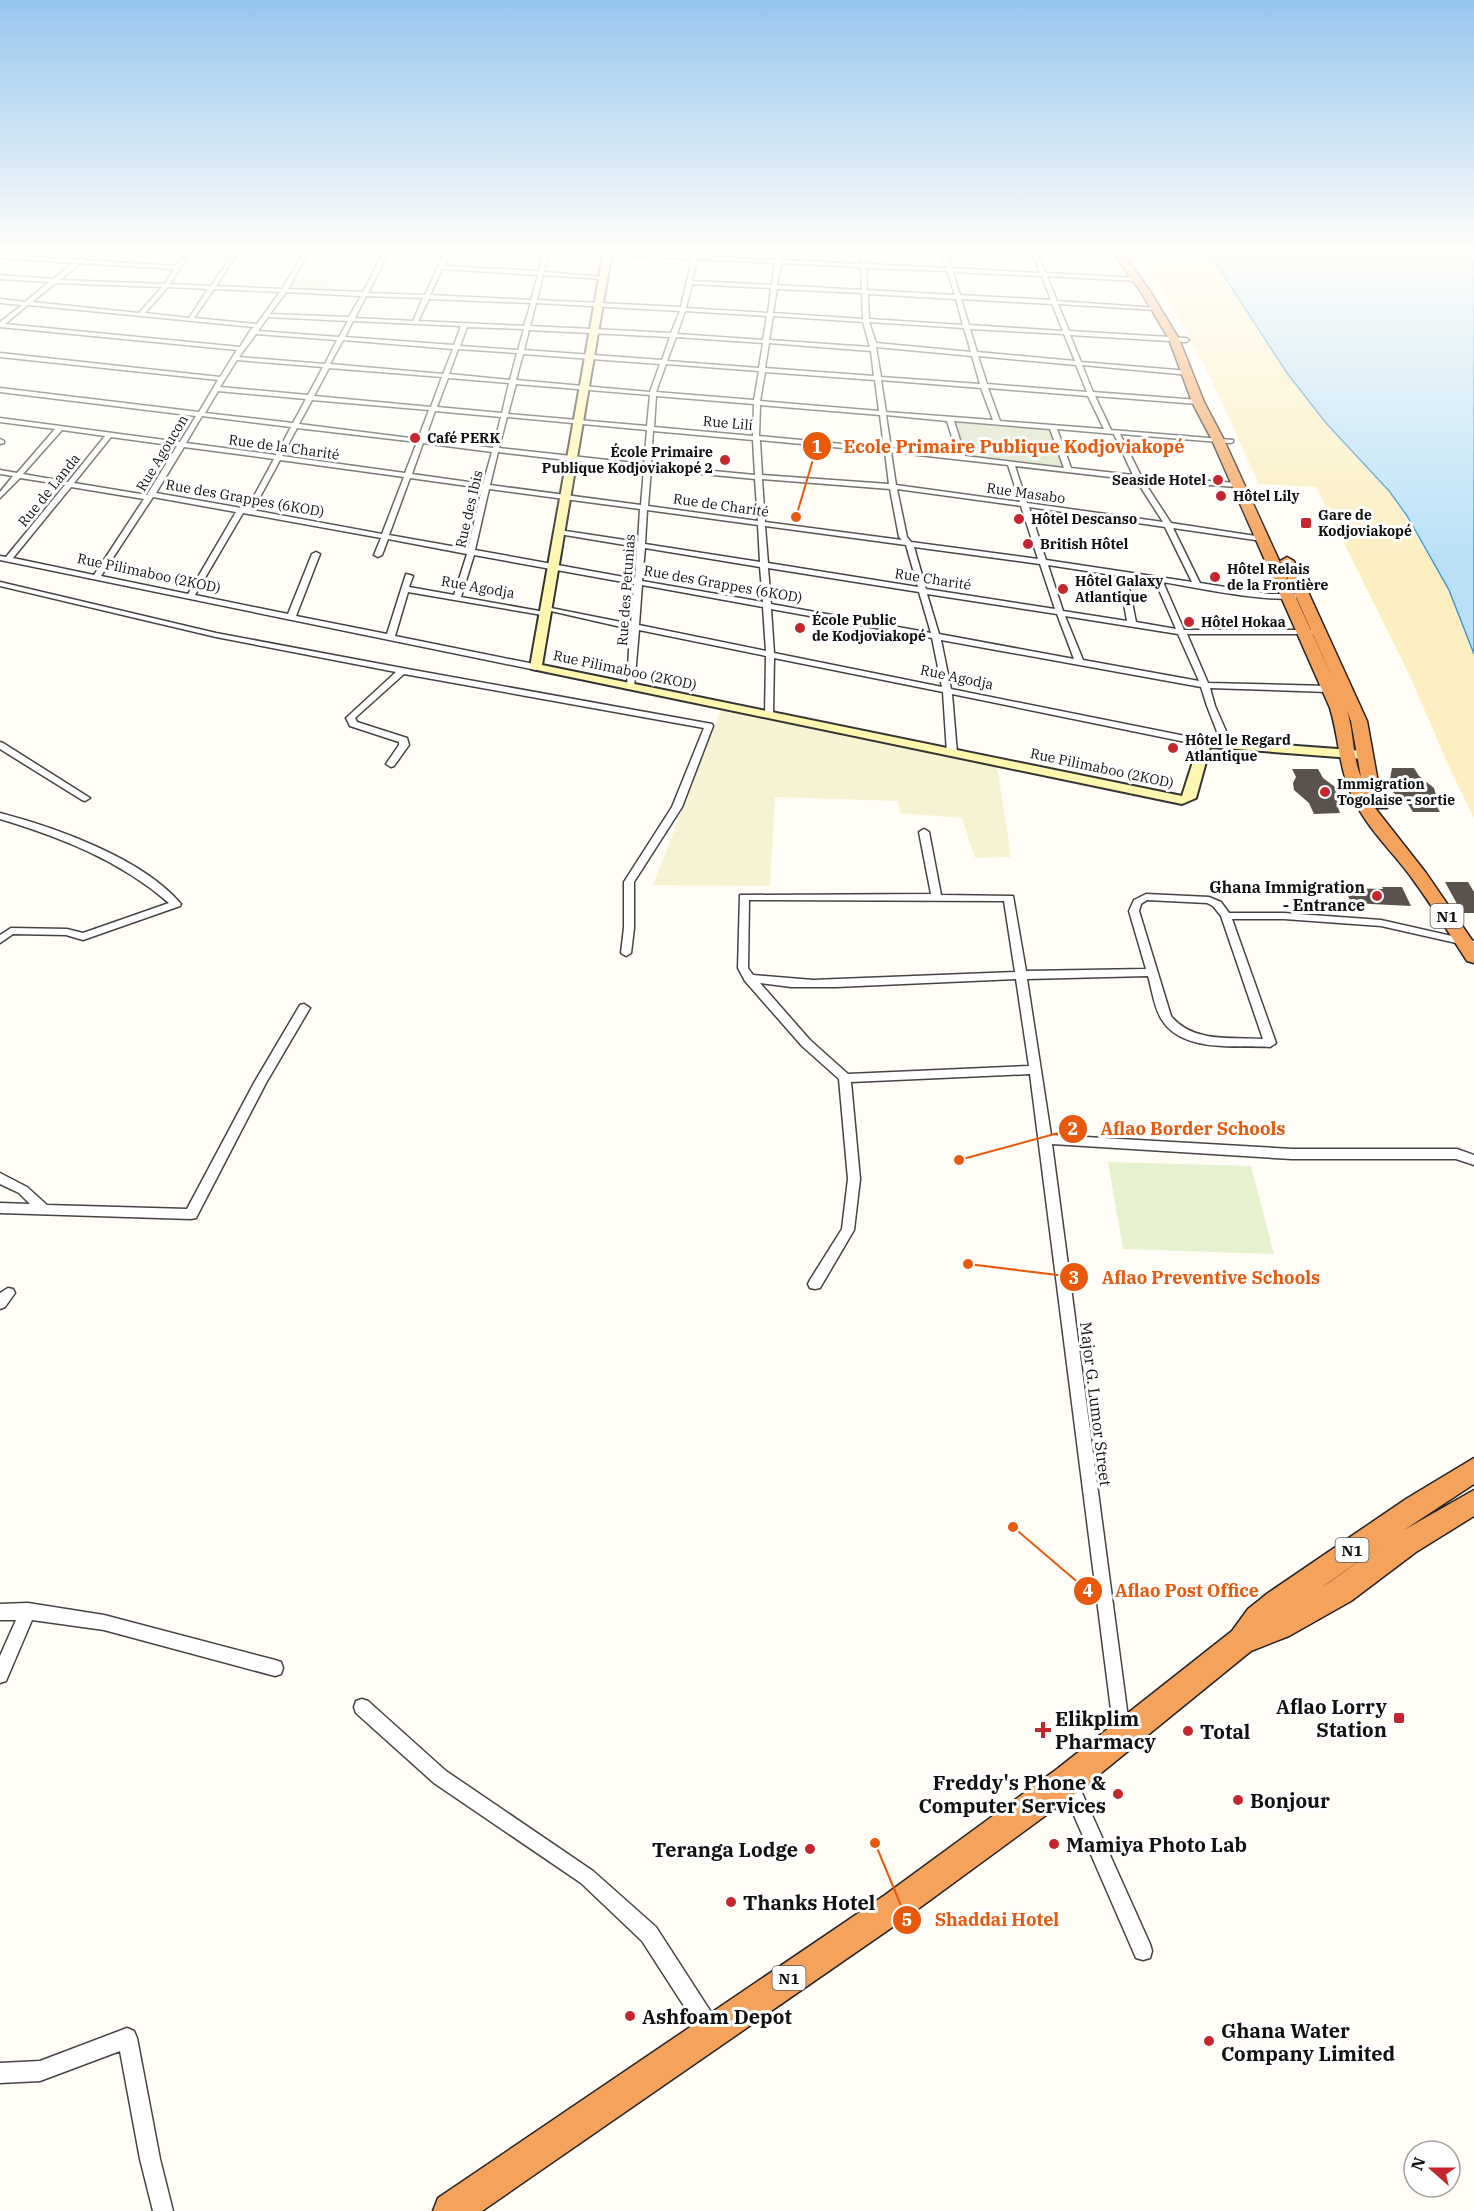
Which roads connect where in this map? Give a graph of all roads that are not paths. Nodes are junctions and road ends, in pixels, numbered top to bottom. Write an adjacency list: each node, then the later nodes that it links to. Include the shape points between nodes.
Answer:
1 (238, 353): 16 (street, Rue Agoucon)
2 (332, 353): 20 (street)
3 (453, 353): 23 (street)
4 (520, 353): 26 (street, Rue des Ibis)
5 (534, 353): 17 (street)
6 (591, 353): 17 (street)
7 (667, 353): 18 (street, Rue des Petunias)
8 (764, 353): 21 (street)
9 (874, 353): 25 (street)
10 (964, 353): 14 (street)
11 (1075, 353): 19 (street)
12 (1184, 353): 22 (highway)
13 (1187, 353): 52 (highway, via 1211,396)
14 (976, 354): 19 (street); 27 (street)
15 (0, 356): 24 (street)
16 (235, 358): 20 (street); 24 (street, Rue Agoucon)
17 (591, 358): 18 (street); 28 (street)
18 (663, 363): 21 (street); 31 (street, Rue des Petunias)
19 (1079, 363): 22 (street); 32 (street)
20 (325, 365): 23 (street); 33 (street)
21 (762, 371): 25 (street); 34 (street)
22 (1189, 373): 35 (highway)
23 (445, 376): 26 (street); 36 (street)
24 (222, 379): 29 (street, Rue Agoucon)
25 (878, 379): 27 (street); 37 (street)
26 (513, 382): 28 (street); 39 (street, Rue des Ibis)
27 (982, 385): 32 (street); 43 (street)
28 (584, 388): 31 (street); 42 (street)
29 (216, 389): 33 (street, Rue Lili); 38 (street, Rue Agoucon)
30 (0, 390): 38 (street, Rue Masabo)
31 (653, 393): 34 (street); 46 (street, Rue des Petunias)
32 (1091, 395): 35 (street); 48 (street)
33 (308, 398): 36 (street, Rue Lili); 44 (street)
34 (757, 402): 37 (street); 50 (street)
35 (1198, 402): 52 (highway)
36 (433, 409): 39 (street, Rue Lili); 51 (street)
37 (882, 413): 40 (street); 55 (street)
38 (199, 415): 44 (street, Rue Masabo); 53 (street, Rue Agoucon)
39 (504, 415): 42 (street, Rue Lili); 54 (street, Rue des Ibis)
40 (950, 419): 43 (street); 58 (street)
41 (0, 420): 45 (street, Rue de la Charité)
42 (578, 422): 46 (street, Rue Lili); 57 (street)
43 (997, 423): 47 (street)
44 (293, 427): 51 (street, Rue Masabo); 56 (street)
45 (60, 428): 49 (street, Rue de la Charité); 63 (street)
46 (650, 428): 50 (street, Rue Lili); 60 (street, Rue des Petunias)
47 (1053, 428): 48 (street); 61 (street)
48 (1113, 432): 52 (street); 66 (street)
49 (109, 435): 53 (street, Rue de la Charité); 67 (street, Rue de Landa)
50 (756, 438): 55 (street, Rue Lili); 65 (street)
51 (422, 441): 54 (street, Rue Masabo); 64 (street)
52 (1225, 441): 68 (highway); 100 (highway)
53 (181, 444): 56 (street, Rue de la Charité); 72 (street, Rue Agoucon)
54 (496, 449): 57 (street, Rue Masabo); 69 (street, Rue des Ibis)
55 (889, 450): 58 (street, Rue Lili); 70 (street)
56 (278, 458): 64 (street, Rue de la Charité); 76 (street)
57 (572, 458): 60 (street, Rue Masabo); 73 (street)
58 (962, 458): 59 (street, Rue Lili)
59 (1011, 464): 61 (street, Rue Lili); 74 (street)
60 (647, 467): 65 (street, Rue Masabo); 75 (street, Rue des Petunias)
61 (1068, 470): 66 (street, Rue Lili)
62 (0, 472): 63 (street, Rue des Grappes (6KOD))
63 (18, 475): 67 (street, Rue des Grappes (6KOD)); 71 (street)
64 (408, 476): 69 (street, Rue de la Charité); 80 (street)
65 (758, 477): 70 (street, Rue Masabo); 77 (street)
66 (1138, 478): 68 (street, Rue Lili); 78 (street)
67 (70, 484): 72 (street, Rue des Grappes (6KOD)); 87 (street, Rue de Landa)
68 (1237, 485): 81 (highway)
69 (486, 486): 73 (street, Rue de la Charité); 84 (street, Rue des Ibis)
70 (893, 488): 74 (street, Rue Masabo); 82 (street, via 903,537)
71 (0, 496)
72 (150, 496): 76 (street, Rue des Grappes (6KOD)); 93 (street, Rue Agoucon)
73 (565, 497): 75 (street, Rue de Charité); 79 (street)
74 (1024, 506): 78 (street, Rue Masabo); 88 (street)
75 (644, 508): 77 (street, Rue de Charité); 83 (street, Rue des Petunias)
76 (245, 511): 80 (street, Rue des Grappes (6KOD)); 102 (street)
77 (762, 524): 82 (street, Rue de Charité); 89 (street)
78 (1168, 525): 81 (street, Rue Masabo); 97 (street)
79 (559, 532): 83 (street, Rue Charité); 90 (street)
80 (386, 537): 84 (street, Rue des Grappes (6KOD)); 86 (street)
81 (1262, 539): 101 (highway)
82 (909, 544): 88 (street, Rue de Charité); 99 (street)
83 (641, 546): 89 (street, Rue Charité); 95 (street, Rue des Petunias)
84 (471, 552): 90 (street, Rue des Grappes (6KOD)); 103 (street, Rue des Ibis)
85 (316, 554): 107 (street)
86 (378, 555)
87 (4, 559): 93 (street, Rue Pilimaboo (2KOD))
88 (1044, 562): 91 (street, Rue de Charité); 106 (street)
89 (763, 565): 99 (street, Rue Charité); 104 (street)
90 (555, 568): 95 (street, Rue des Grappes (6KOD)); 105 (street)
91 (1123, 574): 94 (street, Rue de Charité); 108 (street)
92 (409, 576): 98 (street)
93 (96, 577): 102 (street, Rue Pilimaboo (2KOD))
94 (1158, 580): 97 (street, Rue de Charité); 110 (street)
95 (639, 583): 104 (street, Rue des Grappes (6KOD)); 109 (street, Rue des Petunias)
96 (0, 584): 118 (street, via 216,635)
97 (1197, 585): 101 (street, Rue de Charité)
98 (405, 589): 103 (street, Rue Agodja); 114 (street)
99 (922, 591): 106 (street, Rue Charité); 113 (street)
100 (1303, 595): 101 (street, Rue de Charité); 112 (highway)
101 (1287, 596): 111 (highway)
102 (190, 597): 107 (street, Rue Pilimaboo (2KOD))
103 (458, 598): 105 (street, Rue Agodja)
104 (767, 606): 113 (street, Rue des Grappes (6KOD)); 115 (street)
105 (546, 611): 109 (street, Rue Agodja); 117 (street)
106 (1060, 613): 108 (street, Rue Charité); 116 (street)
107 (291, 617): 114 (street, Rue Pilimaboo (2KOD))
108 (1132, 625): 110 (street, Rue Charité)
109 (636, 627): 115 (street, Rue Agodja); 120 (street, Rue des Petunias)
110 (1181, 632): 111 (street, Rue Charité); 119 (street)
111 (1304, 632): 112 (street, Rue Charité); 121 (highway)
112 (1321, 632): 129 (highway, via 1359,721)
113 (936, 637): 116 (street, Rue des Grappes (6KOD)); 122 (street)
114 (390, 638): 117 (street, Rue Pilimaboo (2KOD))
115 (770, 654): 122 (street, Rue Agodja); 123 (street)
116 (1080, 663): 119 (street, Rue des Grappes (6KOD))
117 (536, 667): 120 (street, Rue Pilimaboo (2KOD))
118 (402, 671): 130 (street, via 350,718 356,725 404,740); 139 (street, via 710,726 677,807 629,882)
119 (1205, 685): 121 (street, Rue des Grappes (6KOD)); 126 (street)
120 (630, 687): 123 (street, Rue Pilimaboo (2KOD))
121 (1329, 689): 128 (highway, via 1342,717)
122 (947, 691): 124 (street, Rue Agodja); 127 (street)
123 (769, 715): 127 (street, Rue Pilimaboo (2KOD))
124 (1205, 743): 126 (street, Rue Agodja); 127 (street, Rue Pilimaboo (2KOD), via 1189,798 1182,800)
125 (0, 745): 131 (street)
126 (1228, 747): 128 (street, Rue Agodja)
127 (952, 753)
128 (1346, 753): 129 (street, Rue Agodja); 134 (highway, via 1373,818)
129 (1364, 755): 134 (highway, via 1378,801)
130 (391, 764)
131 (85, 798)
132 (0, 816): 137 (street, via 99,850 151,880 176,904 83,937 68,932 11,931)
133 (924, 832): 135 (street)
134 (1425, 877): 138 (highway, N1)
135 (937, 898): 141 (street, Major G. Lumor Street, via 1009,898); 142 (street, via 744,897 743,968)
136 (1226, 916): 138 (street, via 1381,923); 140 (street, via 1217,904 1202,899 1139,900 1134,911); 140 (street, via 1270,1043 1205,1039 1180,1033 1166,1017)
137 (0, 940)
138 (1472, 946)
139 (626, 953)
140 (1152, 972): 141 (street)
141 (1020, 974): 142 (street, via 843,983); 144 (street, Major G. Lumor Street)
142 (750, 978): 145 (street, via 806,1043)
143 (304, 1008): 150 (street, via 191,1214)
144 (1035, 1070): 145 (street); 146 (street, Major G. Lumor Street)
145 (844, 1078): 151 (street, via 854,1179 848,1230)
146 (1047, 1139): 147 (street, via 1292,1154 1457,1154); 160 (street, Major G. Lumor Street)
147 (1474, 1160)
148 (0, 1178): 150 (street, via 23,1190)
149 (0, 1208): 150 (street)
150 (44, 1209)
151 (815, 1284)
152 (1474, 1470): 156 (highway, N1, via 1391,1522 1272,1607 1251,1625)
153 (1474, 1502): 156 (highway, N1, via 1406,1543 1341,1592 1279,1626)
154 (28, 1611): 155 (street); 157 (street, via 137,1629); 158 (street)
155 (0, 1612)
156 (1241, 1641): 160 (highway, N1)
157 (276, 1668)
158 (0, 1675)
159 (362, 1707): 163 (street, via 440,1777 587,1877 650,1934)
160 (1122, 1737): 161 (highway, N1)
161 (1068, 1780): 162 (street); 163 (highway, N1, via 896,1906)
162 (1143, 1951)
163 (711, 2031): 166 (highway, N1)
164 (0, 2073): 165 (street, via 40,2071 127,2038)
165 (163, 2211)
166 (451, 2211)

